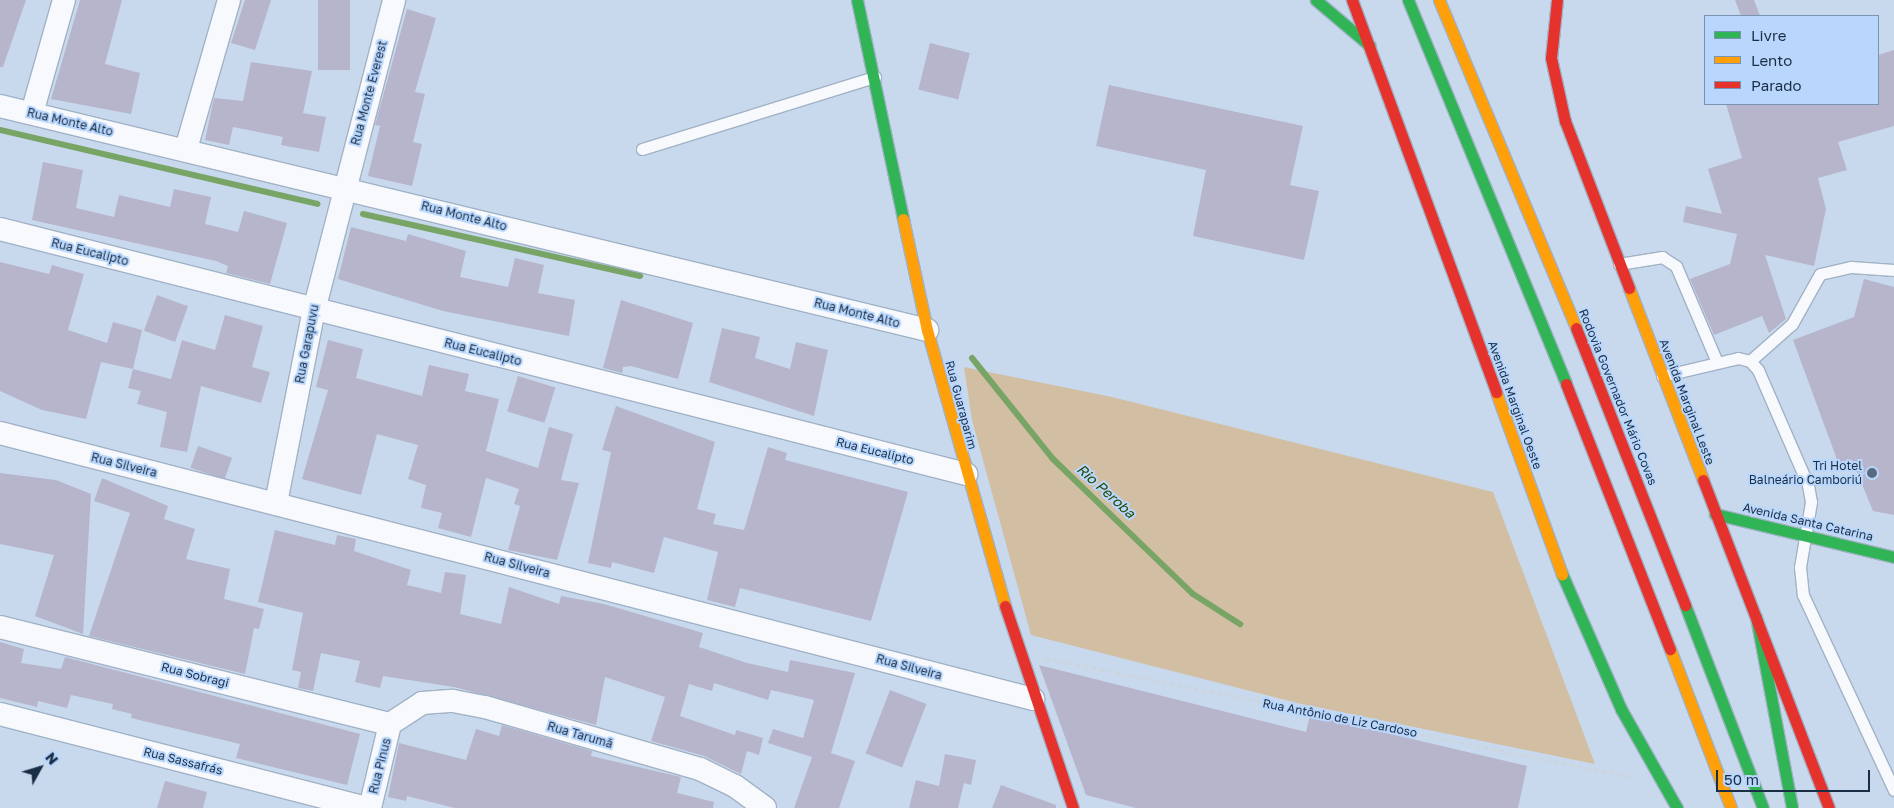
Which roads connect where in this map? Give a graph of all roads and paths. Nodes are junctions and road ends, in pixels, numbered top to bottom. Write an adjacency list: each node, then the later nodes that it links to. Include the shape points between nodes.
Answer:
1 (64, 0): 14 (street)
2 (229, 0): 15 (street)
3 (394, 0): 17 (street, Rua Monte Everest)
4 (857, 0): 12 (main road, Rua Guaraparim)
5 (1316, 0): 11 (main road)
6 (1352, 0): 11 (main road, Avenida Marginal Oeste)
7 (1408, 0): 45 (main road, via 1602,472)
8 (1439, 0): 46 (main road, Rodovia Governador Mário Covas, via 1605,398)
9 (1563, 0): 10 (main road)
10 (1557, 6): 19 (main road, Avenida Marginal Leste, via 1551,58 1555,89)
11 (1369, 45): 38 (main road, Avenida Marginal Oeste, via 1577,615)
12 (876, 76): 16 (lane); 22 (main road, Rua Guaraparim)
13 (0, 106): 14 (street, Rua Monte Alto)
14 (32, 114): 15 (street, Rua Monte Alto)
15 (186, 149): 17 (street, Rua Monte Alto)
16 (642, 149)
17 (344, 186): 21 (street, Rua Garapuvu); 22 (street, Rua Monte Alto)
18 (0, 229): 21 (street, Rua Eucalipto)
19 (1619, 264): 23 (lane, via 1662,257 1676,266); 25 (main road, Avenida Marginal Leste)
20 (1894, 270): 24 (lane, via 1851,267 1820,274 1792,324)
21 (314, 310): 27 (street, Rua Eucalipto); 28 (street, Rua Garapuvu)
22 (927, 330): 27 (main road, Rua Guaraparim)
23 (1716, 360): 24 (lane); 25 (lane)
24 (1750, 361): 30 (lane, via 1808,485 1811,502)
25 (1662, 376): 29 (main road, Avenida Marginal Leste)
26 (0, 433): 28 (street, Rua Silveira)
27 (966, 474): 34 (main road, Rua Guaraparim)
28 (276, 503): 35 (street, Rua Silveira)
29 (1715, 514): 30 (main road, Avenida Santa Catarina); 32 (main road, Avenida Marginal Leste)
30 (1806, 534): 31 (main road, Avenida Santa Catarina); 39 (lane, via 1800,567 1803,595)
31 (1894, 557)
32 (1756, 617): 47 (main road); 48 (main road, Avenida Marginal Leste)
33 (0, 627): 37 (street, Rua Sobragi)
34 (1018, 652): 35 (main road, Rua Guaraparim); 38 (path, Rua Antônio de Liz Cardoso)
35 (1033, 699): 43 (main road, Rua Guaraparim)
36 (0, 714): 40 (street, Rua Sassafrás)
37 (390, 724): 41 (street, Rua Pinus); 42 (street, Rua Tarumã, via 422,702 453,701 485,707 700,769 734,786)
38 (1662, 783): 44 (main road, Avenida Marginal Oeste)
39 (1894, 790)
40 (365, 808)
41 (370, 808)
42 (765, 808)
43 (1073, 808)
44 (1677, 808)
45 (1731, 808)
46 (1763, 808)
47 (1792, 808)
48 (1829, 808)

